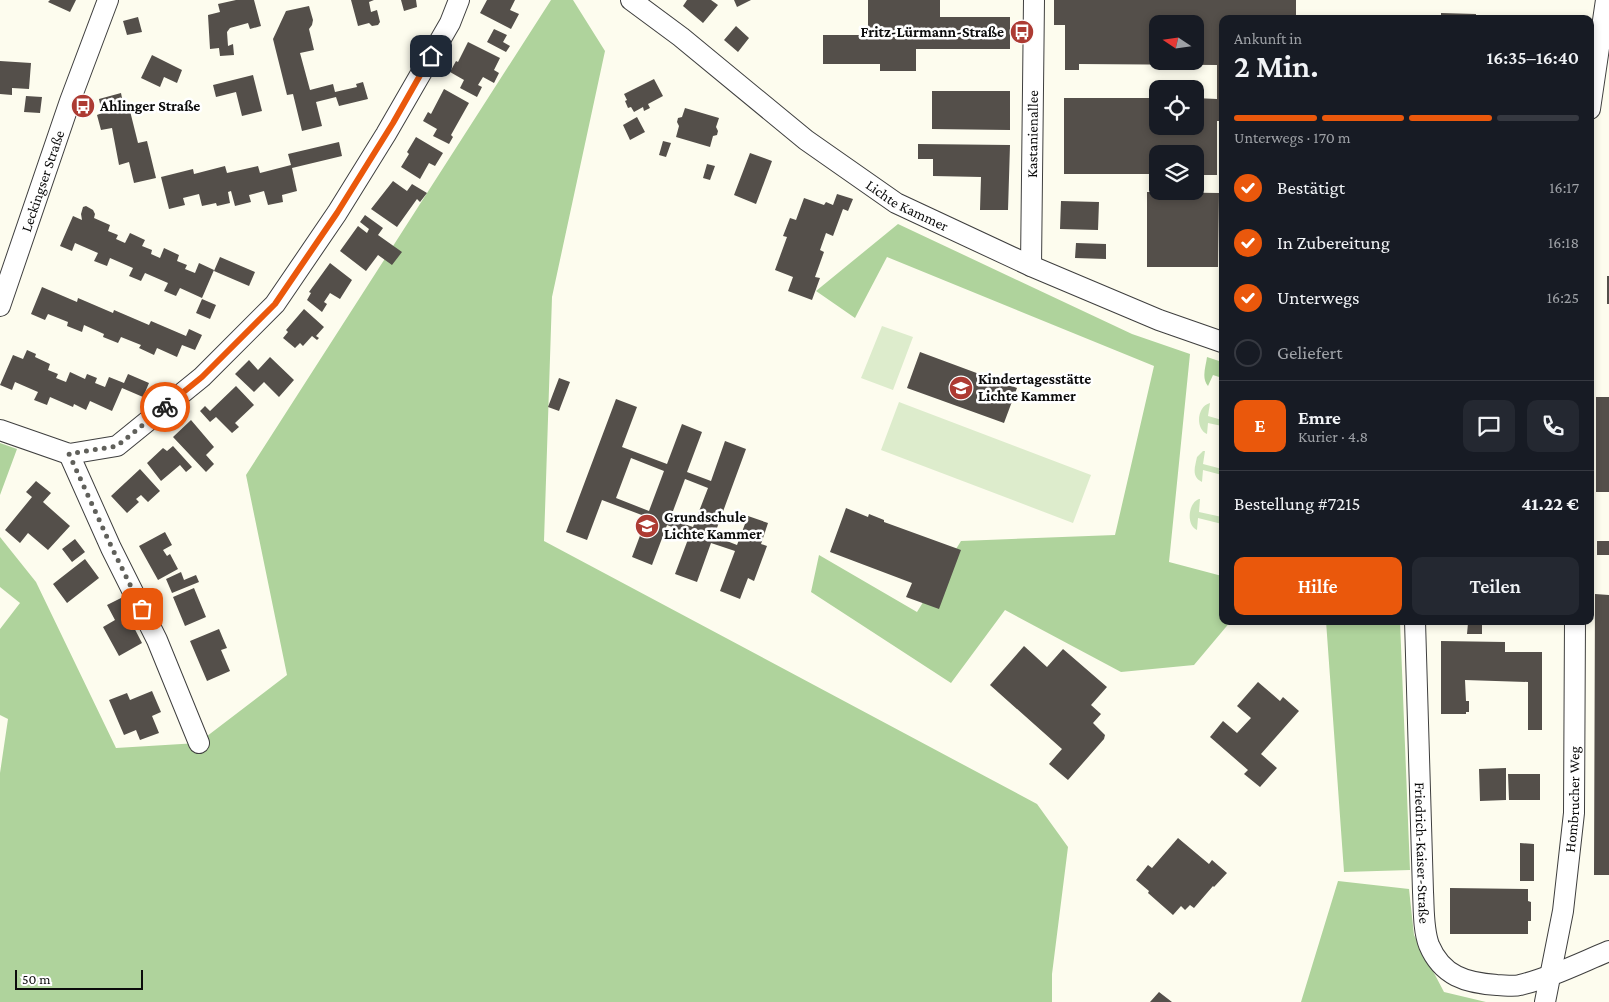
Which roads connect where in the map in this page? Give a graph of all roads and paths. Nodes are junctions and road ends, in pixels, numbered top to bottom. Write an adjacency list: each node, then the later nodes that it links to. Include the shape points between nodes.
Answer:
1 (108, 0): 9 (street, Leckingser Straße)
2 (459, 0): 12 (street, via 393,123 275,304 202,377 117,446)
3 (631, 0): 8 (street, Lichte Kammer, via 806,140 896,203)
4 (1034, 0): 8 (street, Kastanienallee)
5 (1606, 0): 6 (street)
6 (1604, 48): 7 (street)
7 (1594, 92)
8 (1031, 266): 10 (street, Lichte Kammer, via 1159,320)
9 (0, 306)
10 (1219, 341)
11 (0, 430): 12 (street)
12 (69, 454): 15 (street, via 157,640)
13 (1415, 625): 17 (street, Friedrich-Kaiser-Straße, via 1423,892 1429,944 1444,968 1455,977 1470,982 1517,986)
14 (1575, 625): 17 (street, Hombrucher Weg, via 1574,813 1563,911)
15 (199, 743)
16 (1609, 951): 17 (street)
17 (1551, 975): 18 (street, Hombrucher Weg)
18 (1546, 1002)

